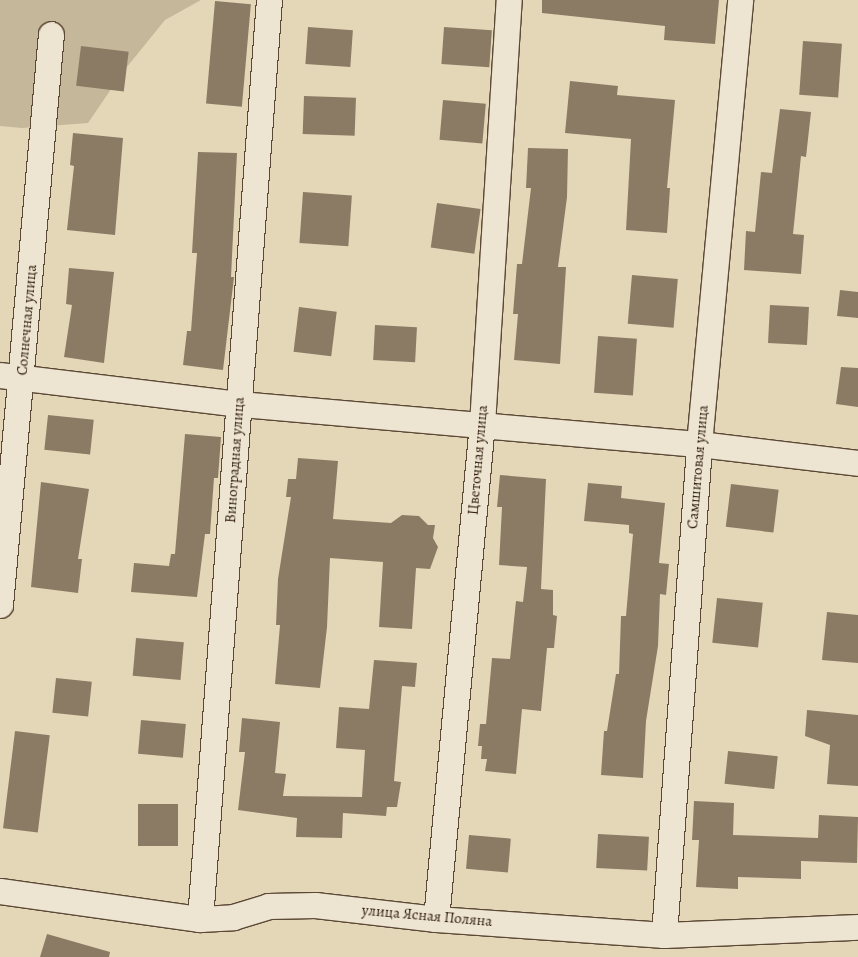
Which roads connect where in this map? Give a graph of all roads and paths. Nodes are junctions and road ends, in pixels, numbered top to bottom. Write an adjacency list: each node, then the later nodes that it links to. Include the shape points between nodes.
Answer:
1 (270, 0): 6 (street, Виноградная улица)
2 (509, 0): 7 (street, Цветочная улица)
3 (740, 0): 8 (street, Самшитовая улица)
4 (51, 34): 5 (street, Солнечная улица)
5 (11, 376): 6 (street); 10 (street, Солнечная улица)
6 (240, 404): 7 (street); 12 (street, Виноградная улица)
7 (482, 424): 8 (street); 13 (street, Цветочная улица)
8 (699, 444): 9 (street); 15 (street, Самшитовая улица)
9 (858, 463)
10 (0, 605)
11 (0, 891): 12 (street, улица Ясная Поляна)
12 (200, 919): 13 (street, улица Ясная Поляна, via 233,917 268,906 315,905)
13 (436, 919): 15 (street, улица Ясная Поляна)
14 (858, 928): 15 (street, улица Ясная Поляна)
15 (664, 934)

